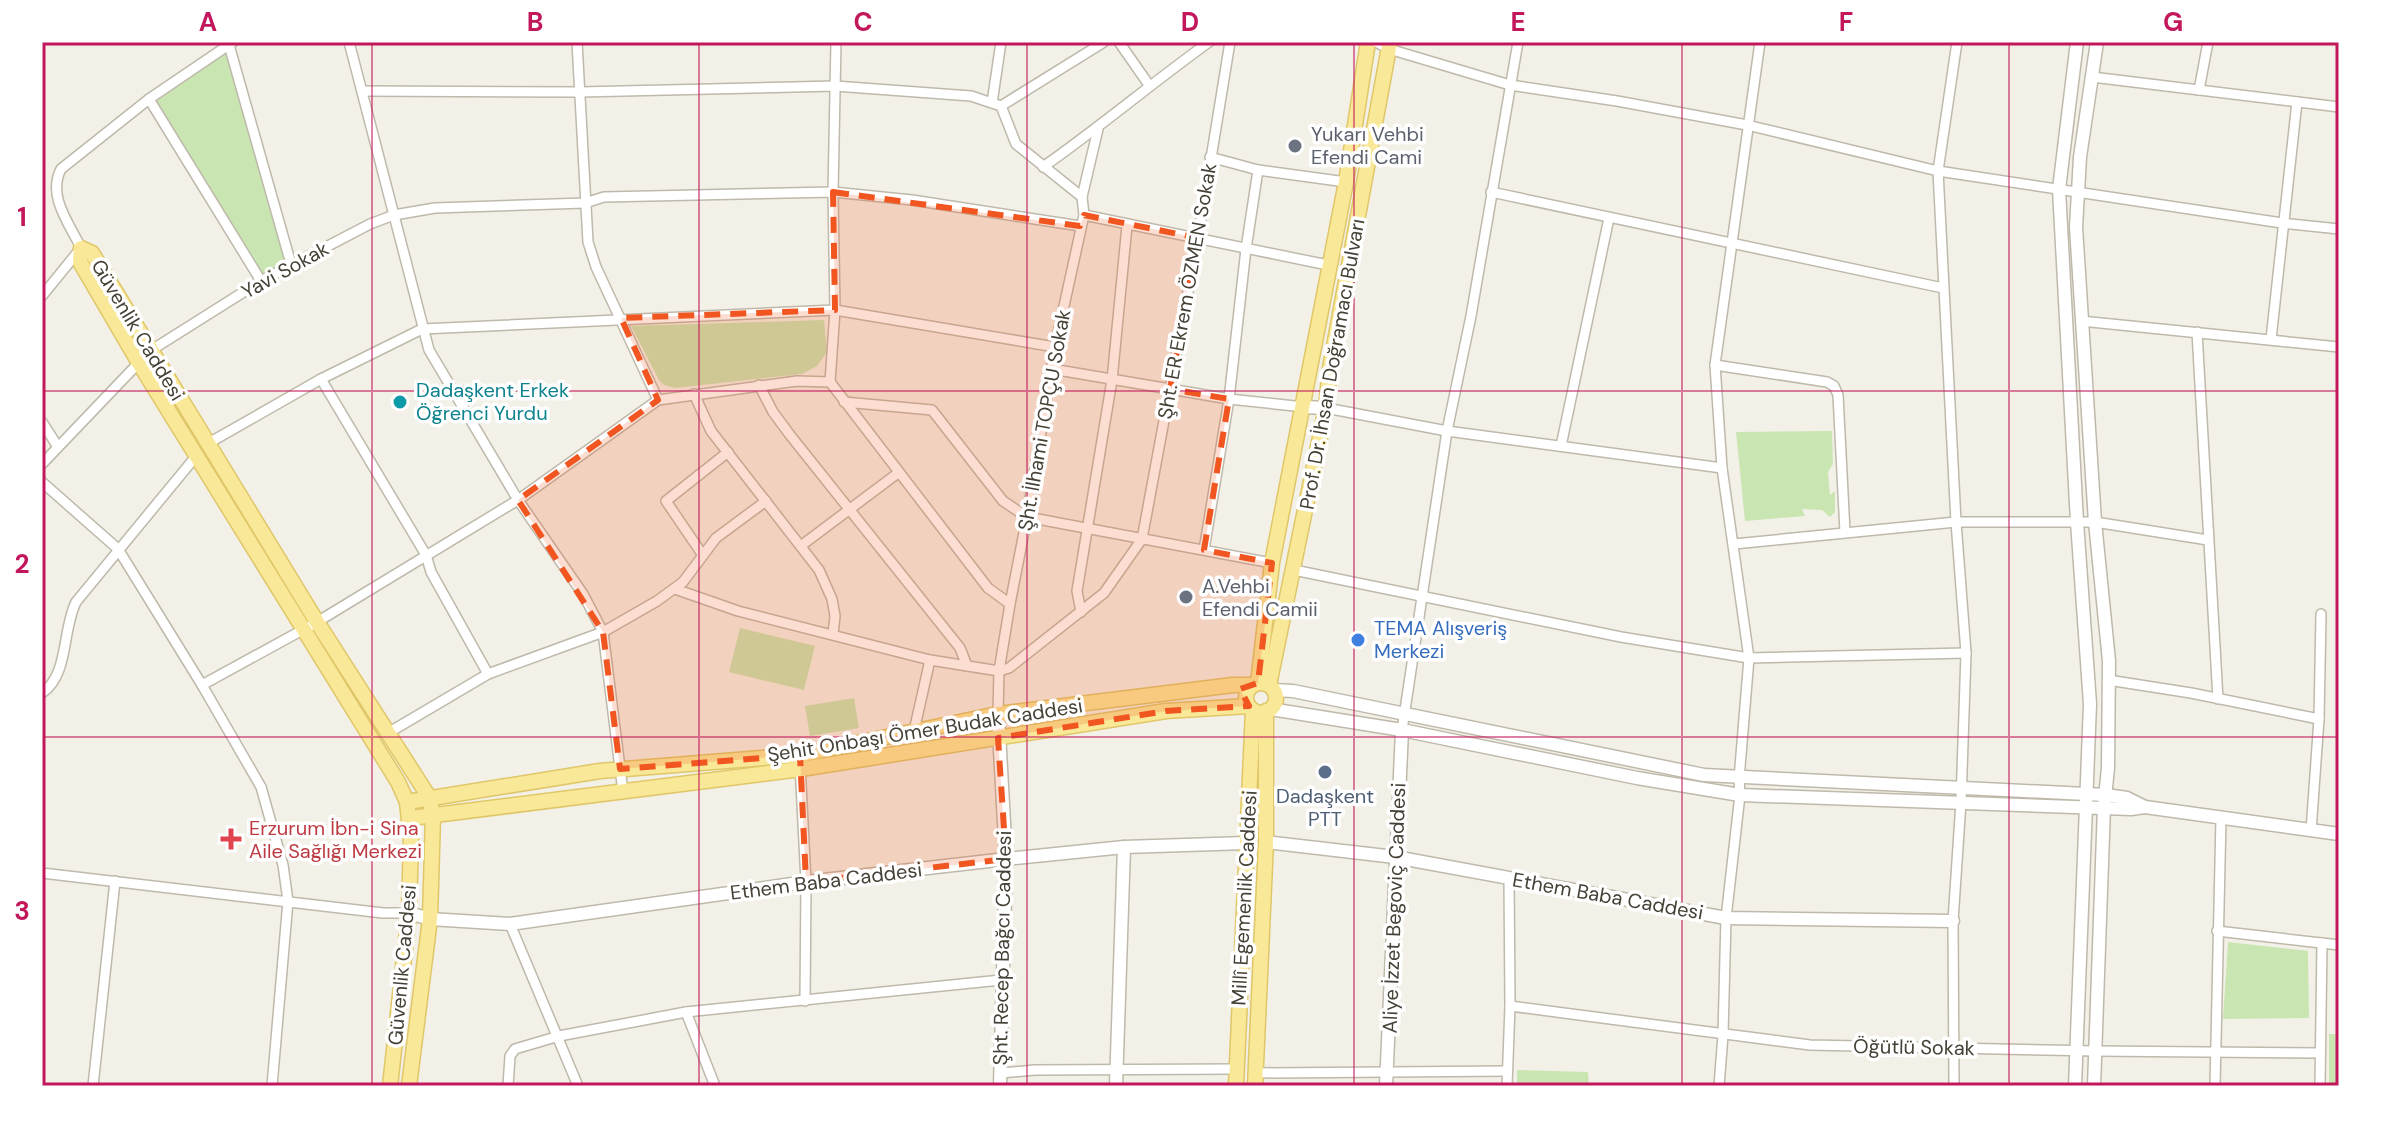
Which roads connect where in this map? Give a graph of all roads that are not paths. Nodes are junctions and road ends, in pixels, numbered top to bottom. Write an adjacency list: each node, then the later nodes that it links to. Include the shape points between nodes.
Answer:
1 (349, 42): 23 (street)
2 (577, 42): 24 (street)
3 (836, 42): 21 (street)
4 (1001, 42): 27 (street)
5 (1104, 42): 27 (street)
6 (1119, 42): 19 (street)
7 (1209, 42): 19 (street)
8 (1230, 42): 31 (street, Şht. ER Ekrem ÖZMEN Sokak)
9 (1368, 42): 35 (main road, Prof. Dr. İhsan Doğramacı Bulvarı)
10 (1518, 42): 20 (street)
11 (1760, 42): 29 (street)
12 (1957, 42): 34 (street)
13 (2077, 42): 36 (street)
14 (2097, 42): 18 (street)
15 (2208, 42): 22 (street)
16 (231, 44): 25 (street); 52 (street)
17 (1385, 44): 20 (street); 79 (main road, Prof. Dr. İhsan Doğramacı Bulvarı)
18 (2092, 77): 22 (street); 37 (street)
19 (1149, 85): 30 (street)
20 (1510, 85): 29 (street); 39 (street)
21 (835, 86): 24 (street); 27 (street, via 971,96); 38 (street)
22 (2199, 90): 26 (street)
23 (362, 91): 24 (street); 42 (street)
24 (580, 92): 41 (street)
25 (149, 99): 50 (street, via 58,174 57,197); 54 (street)
26 (2297, 102): 28 (street); 45 (street)
27 (996, 105): 32 (street, via 1016,144)
28 (2339, 107)
29 (1747, 125): 34 (street); 49 (street)
30 (1098, 129): 32 (street); 40 (street, Şht. İlhami TOPÇU Sokak)
31 (1210, 157): 33 (street); 48 (street, Şht. ER Ekrem ÖZMEN Sokak)
32 (1043, 167): 40 (street)
33 (1258, 170): 35 (street); 51 (street)
34 (1938, 171): 36 (street); 55 (street)
35 (1346, 182): 53 (main road, Prof. Dr. İhsan Doğramacı Bulvarı)
36 (2059, 189): 37 (street); 95 (street)
37 (2078, 191): 45 (street); 59 (street)
38 (833, 192): 41 (street, Yavi Sokak, via 604,197); 44 (street, Yavi Sokak); 57 (street)
39 (1491, 192): 43 (street); 81 (street)
40 (1082, 197): 44 (street, Şht. İlhami TOPÇU Sokak)
41 (585, 203): 42 (street, Yavi Sokak, via 435,208); 58 (street, via 592,257)
42 (394, 215): 52 (street, Yavi Sokak); 60 (street)
43 (1609, 218): 49 (street); 82 (street)
44 (1082, 220): 46 (street, Yavi Sokak); 63 (street, Şht. İlhami TOPÇU Sokak)
45 (2282, 223): 47 (street); 62 (street)
46 (1127, 226): 48 (street, Yavi Sokak); 70 (street)
47 (2339, 229)
48 (1198, 238): 51 (street, Yavi Sokak); 73 (street, Şht. ER Ekrem ÖZMEN Sokak)
49 (1732, 244): 55 (street); 67 (street)
50 (81, 248): 56 (street); 65 (main road, Güvenlik Caddesi, via 92,253); 66 (main road, Güvenlik Caddesi, via 80,262)
51 (1246, 249): 53 (street, Yavi Sokak); 75 (street)
52 (291, 264): 54 (street, Yavi Sokak)
53 (1328, 265): 78 (main road, Prof. Dr. İhsan Doğramacı Bulvarı)
54 (261, 281): 65 (street, Yavi Sokak)
55 (1943, 288): 94 (street)
56 (42, 296)
57 (835, 310): 58 (street); 63 (street); 71 (street)
58 (621, 318): 60 (street); 76 (street)
59 (2081, 321): 61 (street); 96 (street)
60 (422, 329): 69 (street); 90 (street, via 429,350)
61 (2197, 332): 62 (street); 100 (street)
62 (2271, 339): 64 (street)
63 (1055, 347): 68 (street, Şht. İlhami TOPÇU Sokak)
64 (2339, 347)
65 (150, 351): 66 (street, Yavi Sokak); 84 (main road, Güvenlik Caddesi)
66 (139, 363): 83 (street, Yavi Sokak); 84 (main road, Güvenlik Caddesi)
67 (1715, 365): 87 (street); 98 (street, via 1834,386)
68 (1052, 369): 70 (street); 93 (street, Şht. İlhami TOPÇU Sokak)
69 (321, 379): 84 (street); 106 (street)
70 (1112, 380): 73 (street); 97 (street)
71 (830, 382): 72 (street); 77 (street)
72 (759, 385): 74 (street); 92 (street, via 773,412)
73 (1170, 389): 75 (street); 99 (street, Şht. ER Ekrem ÖZMEN Sokak)
74 (694, 394): 76 (street); 85 (street, via 705,421)
75 (1229, 399): 78 (street); 104 (street)
76 (658, 400): 90 (street)
77 (844, 402): 88 (street); 93 (street, via 932,410 1003,501)
78 (1304, 407): 79 (street); 107 (main road, Prof. Dr. İhsan Doğramacı Bulvarı)
79 (1326, 408): 81 (street); 108 (main road, Prof. Dr. İhsan Doğramacı Bulvarı)
80 (42, 422): 83 (street)
81 (1447, 431): 82 (street); 110 (street)
82 (1561, 446): 87 (street)
83 (58, 447): 86 (street, Yavi Sokak)
84 (202, 449): 103 (street); 114 (main road, Güvenlik Caddesi); 115 (main road, Güvenlik Caddesi)
85 (728, 452): 91 (street); 105 (street, via 666,501)
86 (42, 464)
87 (1722, 468): 101 (street)
88 (898, 473): 92 (street); 111 (street, via 988,588)
89 (42, 482): 103 (street)
90 (518, 500): 106 (street); 116 (street)
91 (766, 501): 102 (street); 105 (street)
92 (849, 509): 102 (street); 121 (street, via 960,648)
93 (1027, 517): 97 (street); 111 (street, Şht. İlhami TOPÇU Sokak)
94 (1956, 522): 95 (street); 98 (street); 118 (street)
95 (2077, 522): 96 (street); 144 (street, via 2090,704)
96 (2095, 522): 100 (street); 124 (street)
97 (1087, 527): 99 (street); 112 (street, via 1077,591)
98 (1845, 532): 101 (street)
99 (1142, 539): 104 (street); 112 (street, via 1113,582)
100 (2208, 540): 128 (street)
101 (1734, 544): 119 (street)
102 (802, 545): 117 (street, via 828,585)
103 (118, 549): 125 (street); 127 (street, via 76,602 58,673)
104 (1204, 550): 107 (street)
105 (702, 554): 109 (street)
106 (426, 555): 114 (street); 123 (street)
107 (1272, 563): 126 (main road, Prof. Dr. İhsan Doğramacı Bulvarı)
108 (1294, 570): 110 (street); 126 (main road, Prof. Dr. İhsan Doğramacı Bulvarı)
109 (675, 589): 116 (street); 117 (street)
110 (1421, 594): 119 (street); 131 (street)
111 (1010, 604): 122 (street, Şht. İlhami TOPÇU Sokak)
112 (1081, 612): 122 (street)
113 (2321, 614): 132 (street)
114 (317, 622): 115 (street); 135 (main road, Güvenlik Caddesi)
115 (302, 628): 125 (street); 146 (main road, Güvenlik Caddesi)
116 (603, 632): 123 (street); 138 (street)
117 (833, 634): 120 (street)
118 (1966, 653): 119 (street); 140 (street)
119 (1749, 658): 139 (street)
120 (930, 660): 121 (street); 134 (street)
121 (967, 666): 122 (street)
122 (999, 671): 130 (street, Şht. İlhami TOPÇU Sokak)
123 (488, 674): 135 (street)
124 (2108, 680): 128 (street); 145 (street)
125 (202, 685): 162 (street, via 268,803)
126 (1263, 686): 129 (main road, via 1275,702); 129 (main road, via 1246,695); 130 (main road, Şehit Onbaşı Ömer Budak Caddesi, via 1233,685); 131 (street)
127 (42, 693)
128 (2218, 699): 132 (street)
129 (1260, 709): 133 (street); 136 (main road, Şehit Onbaşı Ömer Budak Caddesi, via 1166,711); 153 (main road, Millî Egemenlik Caddesi); 154 (main road, Millî Egemenlik Caddesi)
130 (998, 714): 134 (main road, Şehit Onbaşı Ömer Budak Caddesi); 136 (street, Şht. Recep Bağcı Caddesi)
131 (1403, 714): 133 (street); 139 (street)
132 (2319, 719): 151 (street)
133 (1402, 730): 142 (street); 156 (street, Aliye İzzet Begoviç Caddesi)
134 (914, 731): 137 (main road, Şehit Onbaşı Ömer Budak Caddesi)
135 (388, 733): 143 (main road, Güvenlik Caddesi)
136 (998, 738): 137 (main road, Şehit Onbaşı Ömer Budak Caddesi); 157 (street, Şht. Recep Bağcı Caddesi)
137 (800, 762): 138 (main road, Şehit Onbaşı Ömer Budak Caddesi); 141 (main road, Şehit Onbaşı Ömer Budak Caddesi); 161 (street)
138 (620, 769): 141 (street); 143 (main road, Şehit Onbaşı Ömer Budak Caddesi)
139 (1739, 779): 140 (street); 142 (street)
140 (1962, 786): 144 (street); 147 (street)
141 (623, 792): 148 (main road, Şehit Onbaşı Ömer Budak Caddesi)
142 (1740, 795): 147 (street); 164 (street)
143 (429, 797): 146 (main road, Şehit Onbaşı Ömer Budak Caddesi); 148 (main road, Güvenlik Caddesi)
144 (2086, 800): 145 (street); 147 (street); 178 (street)
145 (2105, 801): 150 (street, via 2131,809); 179 (street)
146 (407, 802): 149 (main road, Güvenlik Caddesi)
147 (1961, 802): 166 (street)
148 (433, 815): 149 (main road, Şehit Onbaşı Ömer Budak Caddesi); 165 (main road, Güvenlik Caddesi)
149 (411, 818): 163 (main road, Güvenlik Caddesi)
150 (2221, 818): 151 (street); 168 (street)
151 (2311, 831): 152 (street)
152 (2339, 834)
153 (1266, 842): 156 (street, Ethem Baba Caddesi); 187 (main road, Millî Egemenlik Caddesi)
154 (1246, 843): 155 (street, Ethem Baba Caddesi); 183 (main road, Millî Egemenlik Caddesi)
155 (1124, 847): 157 (street, Ethem Baba Caddesi); 182 (street)
156 (1395, 857): 159 (street, Ethem Baba Caddesi); 185 (street, Aliye İzzet Begoviç Caddesi)
157 (1006, 859): 161 (street, Ethem Baba Caddesi); 171 (street, Şht. Recep Bağcı Caddesi)
158 (42, 873): 160 (street)
159 (1509, 878): 164 (street, Ethem Baba Caddesi); 173 (street)
160 (115, 881): 162 (street); 188 (street)
161 (806, 882): 167 (street, Ethem Baba Caddesi); 172 (street)
162 (288, 901): 163 (street); 189 (street)
163 (409, 913): 165 (street, Ethem Baba Caddesi); 190 (main road, Güvenlik Caddesi)
164 (1726, 918): 166 (street, Ethem Baba Caddesi); 175 (street)
165 (430, 919): 167 (street, Ethem Baba Caddesi); 191 (main road, Güvenlik Caddesi)
166 (1953, 921): 177 (street)
167 (510, 924): 176 (street)
168 (2217, 931): 169 (street); 180 (street)
169 (2322, 943): 170 (street); 181 (street)
170 (2339, 945)
171 (1001, 980): 172 (street); 186 (street, Şht. Recep Bağcı Caddesi)
172 (805, 1001): 174 (street)
173 (1510, 1006): 175 (street, Öğütlü Sokak); 184 (street)
174 (686, 1012): 176 (street); 194 (street)
175 (1723, 1035): 177 (street, Öğütlü Sokak, via 1810,1045); 199 (street)
176 (559, 1036): 192 (street, via 515,1049); 193 (street)
177 (1954, 1047): 178 (street, Öğütlü Sokak); 200 (street)
178 (2076, 1051): 179 (street, Öğütlü Sokak); 201 (street)
179 (2096, 1051): 180 (street, Öğütlü Sokak); 202 (street)
180 (2217, 1052): 181 (street, Öğütlü Sokak); 203 (street)
181 (2319, 1053): 204 (street)
182 (1116, 1068): 183 (street); 186 (street); 195 (street)
183 (1236, 1069): 196 (main road, Millî Egemenlik Caddesi)
184 (1507, 1071): 185 (street); 198 (street)
185 (1387, 1072): 187 (street); 197 (street, Aliye İzzet Begoviç Caddesi)
186 (1000, 1079)
187 (1255, 1080)
188 (93, 1086)
189 (272, 1086)
190 (390, 1086)
191 (409, 1086)
192 (508, 1086)
193 (578, 1086)
194 (715, 1086)
195 (1116, 1086)
196 (1236, 1086)
197 (1386, 1086)
198 (1507, 1086)
199 (1719, 1086)
200 (1954, 1086)
201 (2075, 1086)
202 (2094, 1086)
203 (2215, 1086)
204 (2320, 1086)

